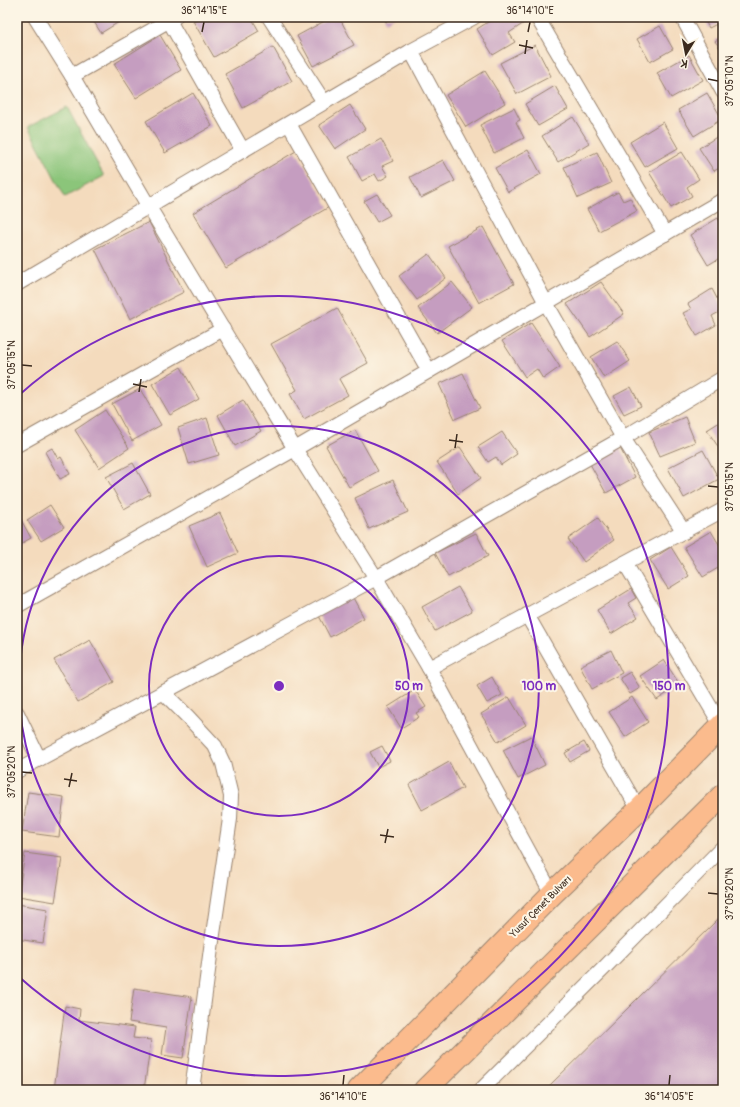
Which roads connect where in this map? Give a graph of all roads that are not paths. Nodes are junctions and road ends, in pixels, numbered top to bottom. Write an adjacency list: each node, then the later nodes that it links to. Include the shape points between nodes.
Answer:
1 (35, 17): 8 (street)
2 (268, 17): 10 (street)
3 (474, 17): 7 (street)
4 (537, 17): 15 (street)
5 (682, 17): 9 (street)
6 (170, 18): 8 (street); 12 (street)
7 (412, 51): 10 (street); 17 (street)
8 (72, 76): 14 (street)
9 (723, 92)
10 (324, 102): 11 (street)
11 (288, 124): 12 (street); 19 (street)
12 (244, 151): 14 (street)
13 (723, 200): 15 (street)
14 (149, 207): 16 (street); 18 (street)
15 (665, 234): 17 (street)
16 (17, 284)
17 (546, 303): 19 (street); 21 (street)
18 (222, 329): 22 (street); 23 (street)
19 (429, 371): 23 (street)
20 (723, 378): 21 (street)
21 (624, 438): 25 (street); 27 (street)
22 (17, 445)
23 (295, 449): 27 (street); 28 (street)
24 (723, 510): 25 (street)
25 (684, 532): 26 (street)
26 (625, 563): 29 (street); 33 (street)
27 (376, 578): 30 (street); 31 (street)
28 (17, 606)
29 (527, 615): 30 (street); 37 (street)
30 (429, 668): 39 (street)
31 (163, 692): 34 (street); 40 (street, via 214,746 223,763 231,796 230,819)
32 (17, 713): 34 (street)
33 (722, 724): 37 (highway, Yusuf Çenet Bulvarı)
34 (39, 759): 35 (street)
35 (17, 771)
36 (723, 795): 42 (highway)
37 (639, 810): 39 (highway, Yusuf Çenet Bulvarı)
38 (723, 847): 43 (street)
39 (552, 894): 41 (highway, Yusuf Çenet Bulvarı)
40 (192, 1090)
41 (359, 1090)
42 (426, 1090)
43 (481, 1090)

